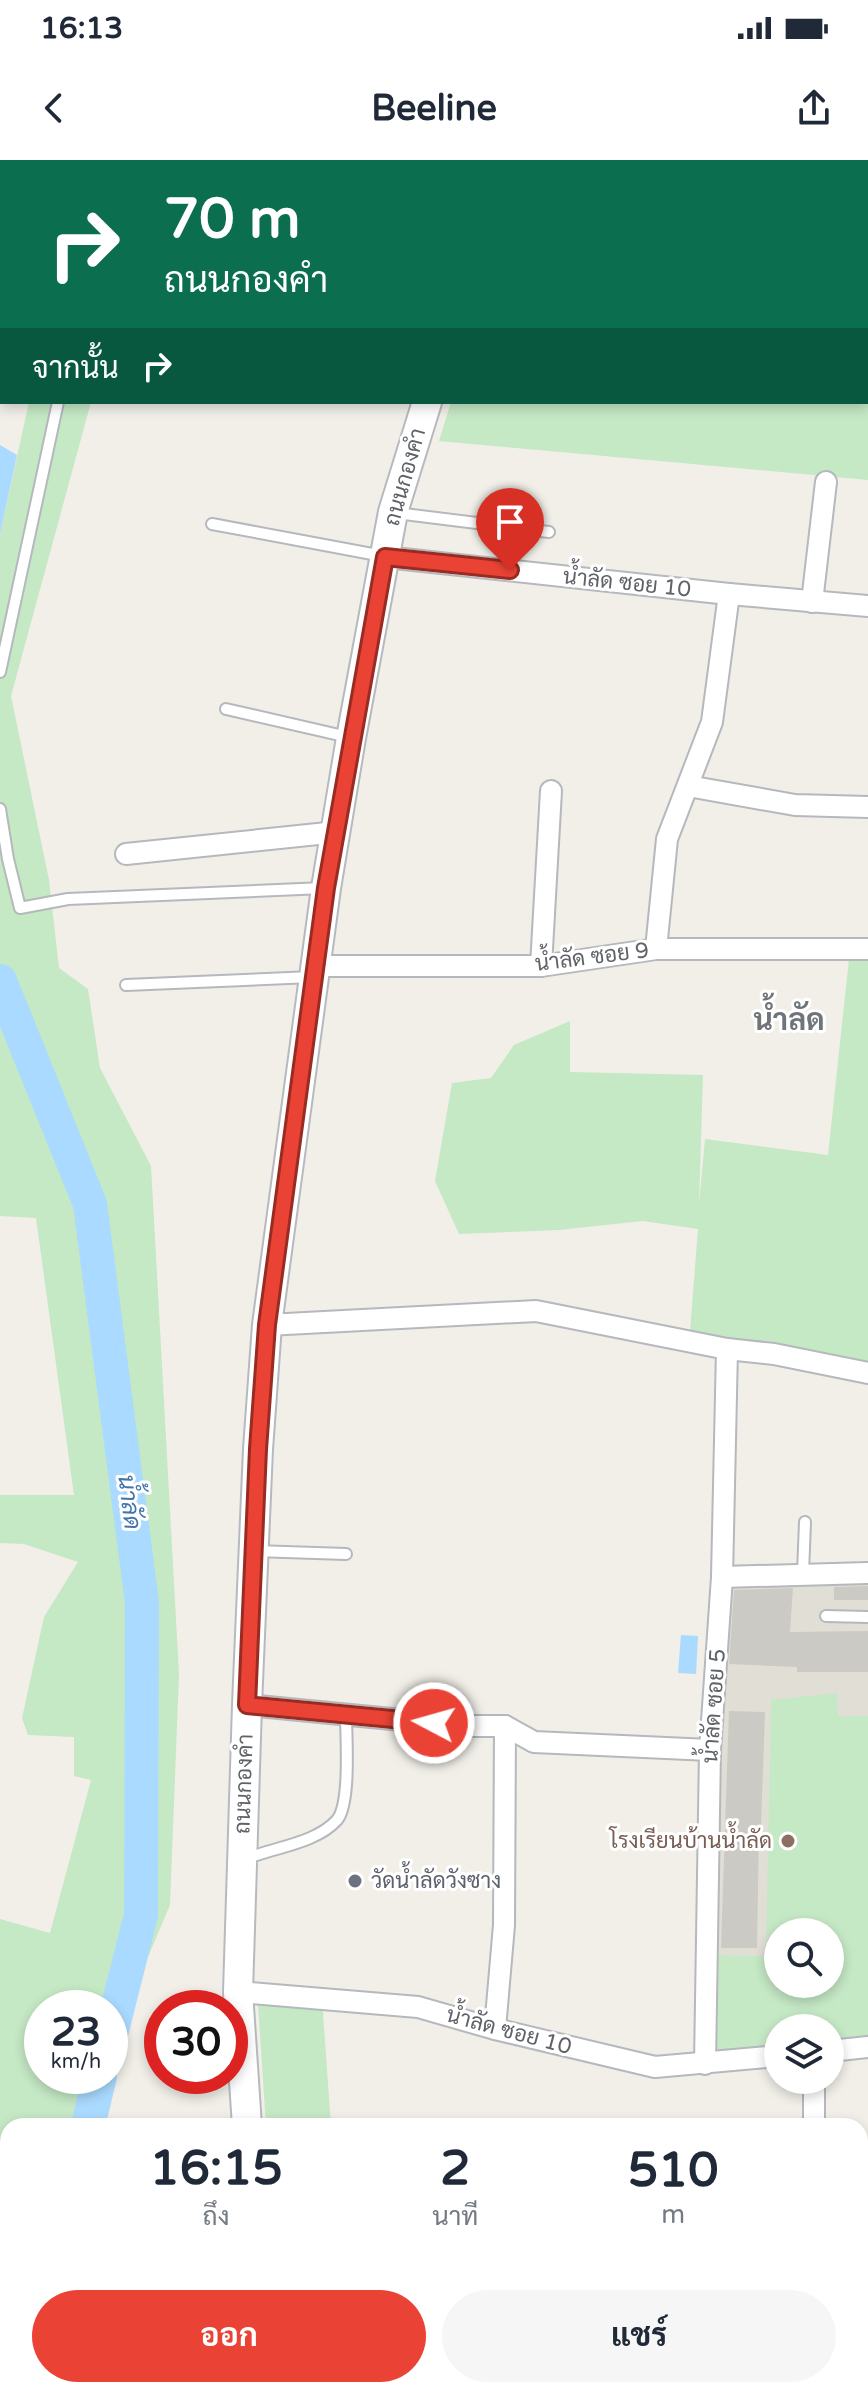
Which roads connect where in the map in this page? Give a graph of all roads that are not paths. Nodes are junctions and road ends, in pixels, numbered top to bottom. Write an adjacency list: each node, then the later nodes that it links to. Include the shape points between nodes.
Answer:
1 (58, 404): 11 (lane)
2 (426, 404): 4 (street, ถนนกองคำ)
3 (826, 482): 9 (street)
4 (393, 512): 6 (lane); 7 (street, ถนนกองคำ)
5 (212, 524): 7 (lane)
6 (549, 532)
7 (385, 557): 8 (street, น้ำลัด ซอย 10); 13 (street, ถนนกองคำ)
8 (729, 594): 9 (street, น้ำลัด ซอย 10); 14 (street, via 712,722)
9 (812, 602): 10 (street, น้ำลัด ซอย 10)
10 (868, 606)
11 (0, 672)
12 (226, 709): 13 (lane)
13 (351, 738): 18 (street, ถนนกองคำ)
14 (688, 786): 16 (street, via 795,805); 21 (street, via 667,839)
15 (551, 791): 23 (street)
16 (868, 807)
17 (0, 809): 20 (lane, via 20,908 68,899)
18 (337, 832): 19 (street); 20 (street, ถนนกองคำ)
19 (126, 854)
20 (326, 888): 24 (street, ถนนกองคำ)
21 (656, 949): 22 (street, น้ำลัด ซอย 9); 23 (street, น้ำลัด ซอย 9)
22 (868, 949)
23 (541, 966): 24 (street, น้ำลัด ซอย 9)
24 (315, 972): 25 (lane); 26 (street, ถนนกองคำ)
25 (126, 985)
26 (267, 1325): 27 (street, via 536,1311); 30 (street, ถนนกองคำ)
27 (727, 1349): 28 (street); 34 (street, น้ำลัด ซอย 5)
28 (868, 1373)
29 (805, 1522): 32 (lane)
30 (253, 1551): 31 (lane); 37 (street, ถนนกองคำ)
31 (346, 1554)
32 (803, 1573): 33 (street); 34 (street)
33 (868, 1573)
34 (722, 1577): 40 (street, น้ำลัด ซอย 5)
35 (826, 1616): 36 (lane)
36 (868, 1617)
37 (247, 1705): 38 (street); 42 (street, ถนนกองคำ)
38 (346, 1714): 39 (street); 41 (lane, via 347,1780 340,1817 308,1838)
39 (505, 1726): 40 (street, via 534,1742); 44 (street, via 504,1925)
40 (710, 1750): 48 (street, น้ำลัด ซอย 5)
41 (257, 1855)
42 (238, 1990)
43 (248, 1993): 44 (street, น้ำลัด ซอย 10, via 418,2007)
44 (495, 2029): 48 (street, น้ำลัด ซอย 10, via 655,2067)
45 (868, 2047): 46 (street)
46 (844, 2050)
47 (764, 2058): 48 (street, น้ำลัด ซอย 10)
48 (705, 2064)
49 (245, 2094): 51 (street, ถนนกองคำ)
50 (814, 2094): 52 (street)
51 (246, 2118)
52 (814, 2118)

